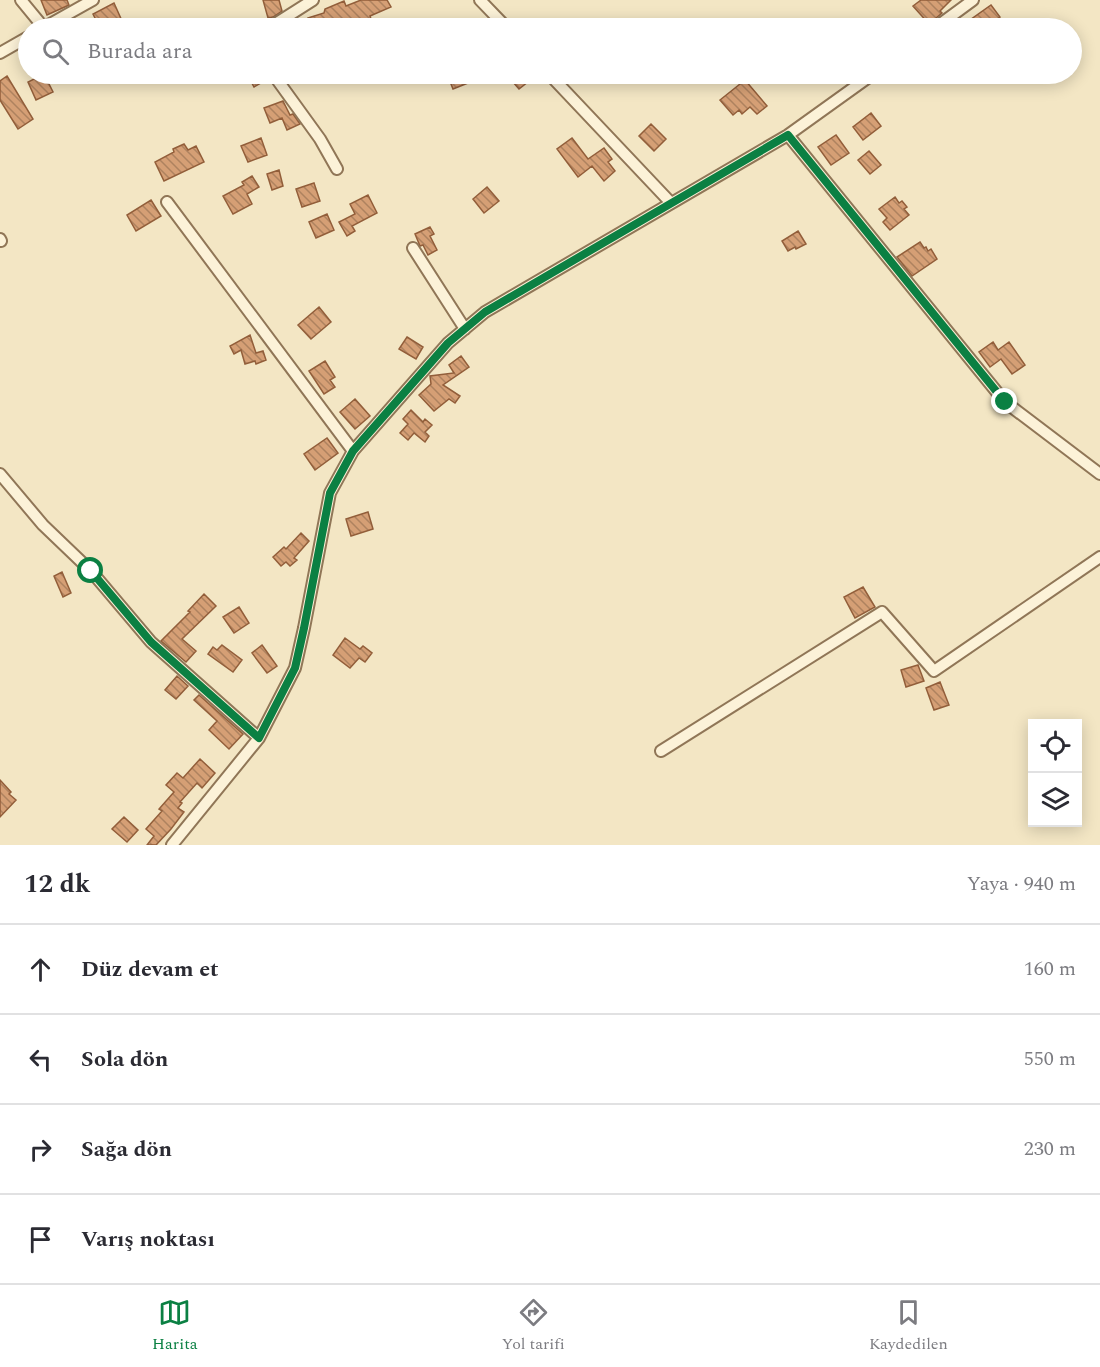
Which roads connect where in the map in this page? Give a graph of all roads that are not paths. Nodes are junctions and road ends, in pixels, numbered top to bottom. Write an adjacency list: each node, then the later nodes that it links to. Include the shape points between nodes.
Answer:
1 (21, 0): 6 (street)
2 (93, 0): 7 (street)
3 (313, 0): 8 (street)
4 (480, 0): 9 (street)
5 (973, 0): 10 (street)
6 (35, 18)
7 (61, 18)
8 (285, 18)
9 (497, 18)
10 (949, 18)
11 (18, 43): 12 (street)
12 (0, 53)
13 (280, 84): 17 (street)
14 (559, 84): 19 (street)
15 (859, 84): 16 (street)
16 (788, 135): 19 (street); 24 (street, via 1005,402)
17 (337, 169)
18 (167, 202): 22 (street)
19 (672, 203): 21 (street, via 485,312)
20 (413, 248): 21 (street)
21 (465, 328): 22 (street)
22 (353, 451): 26 (street, via 330,493 295,668)
23 (0, 474): 26 (street, via 151,642)
24 (1100, 474)
25 (1100, 557): 27 (street, via 934,671 882,612)
26 (259, 738): 28 (street)
27 (661, 751)
28 (172, 845)

